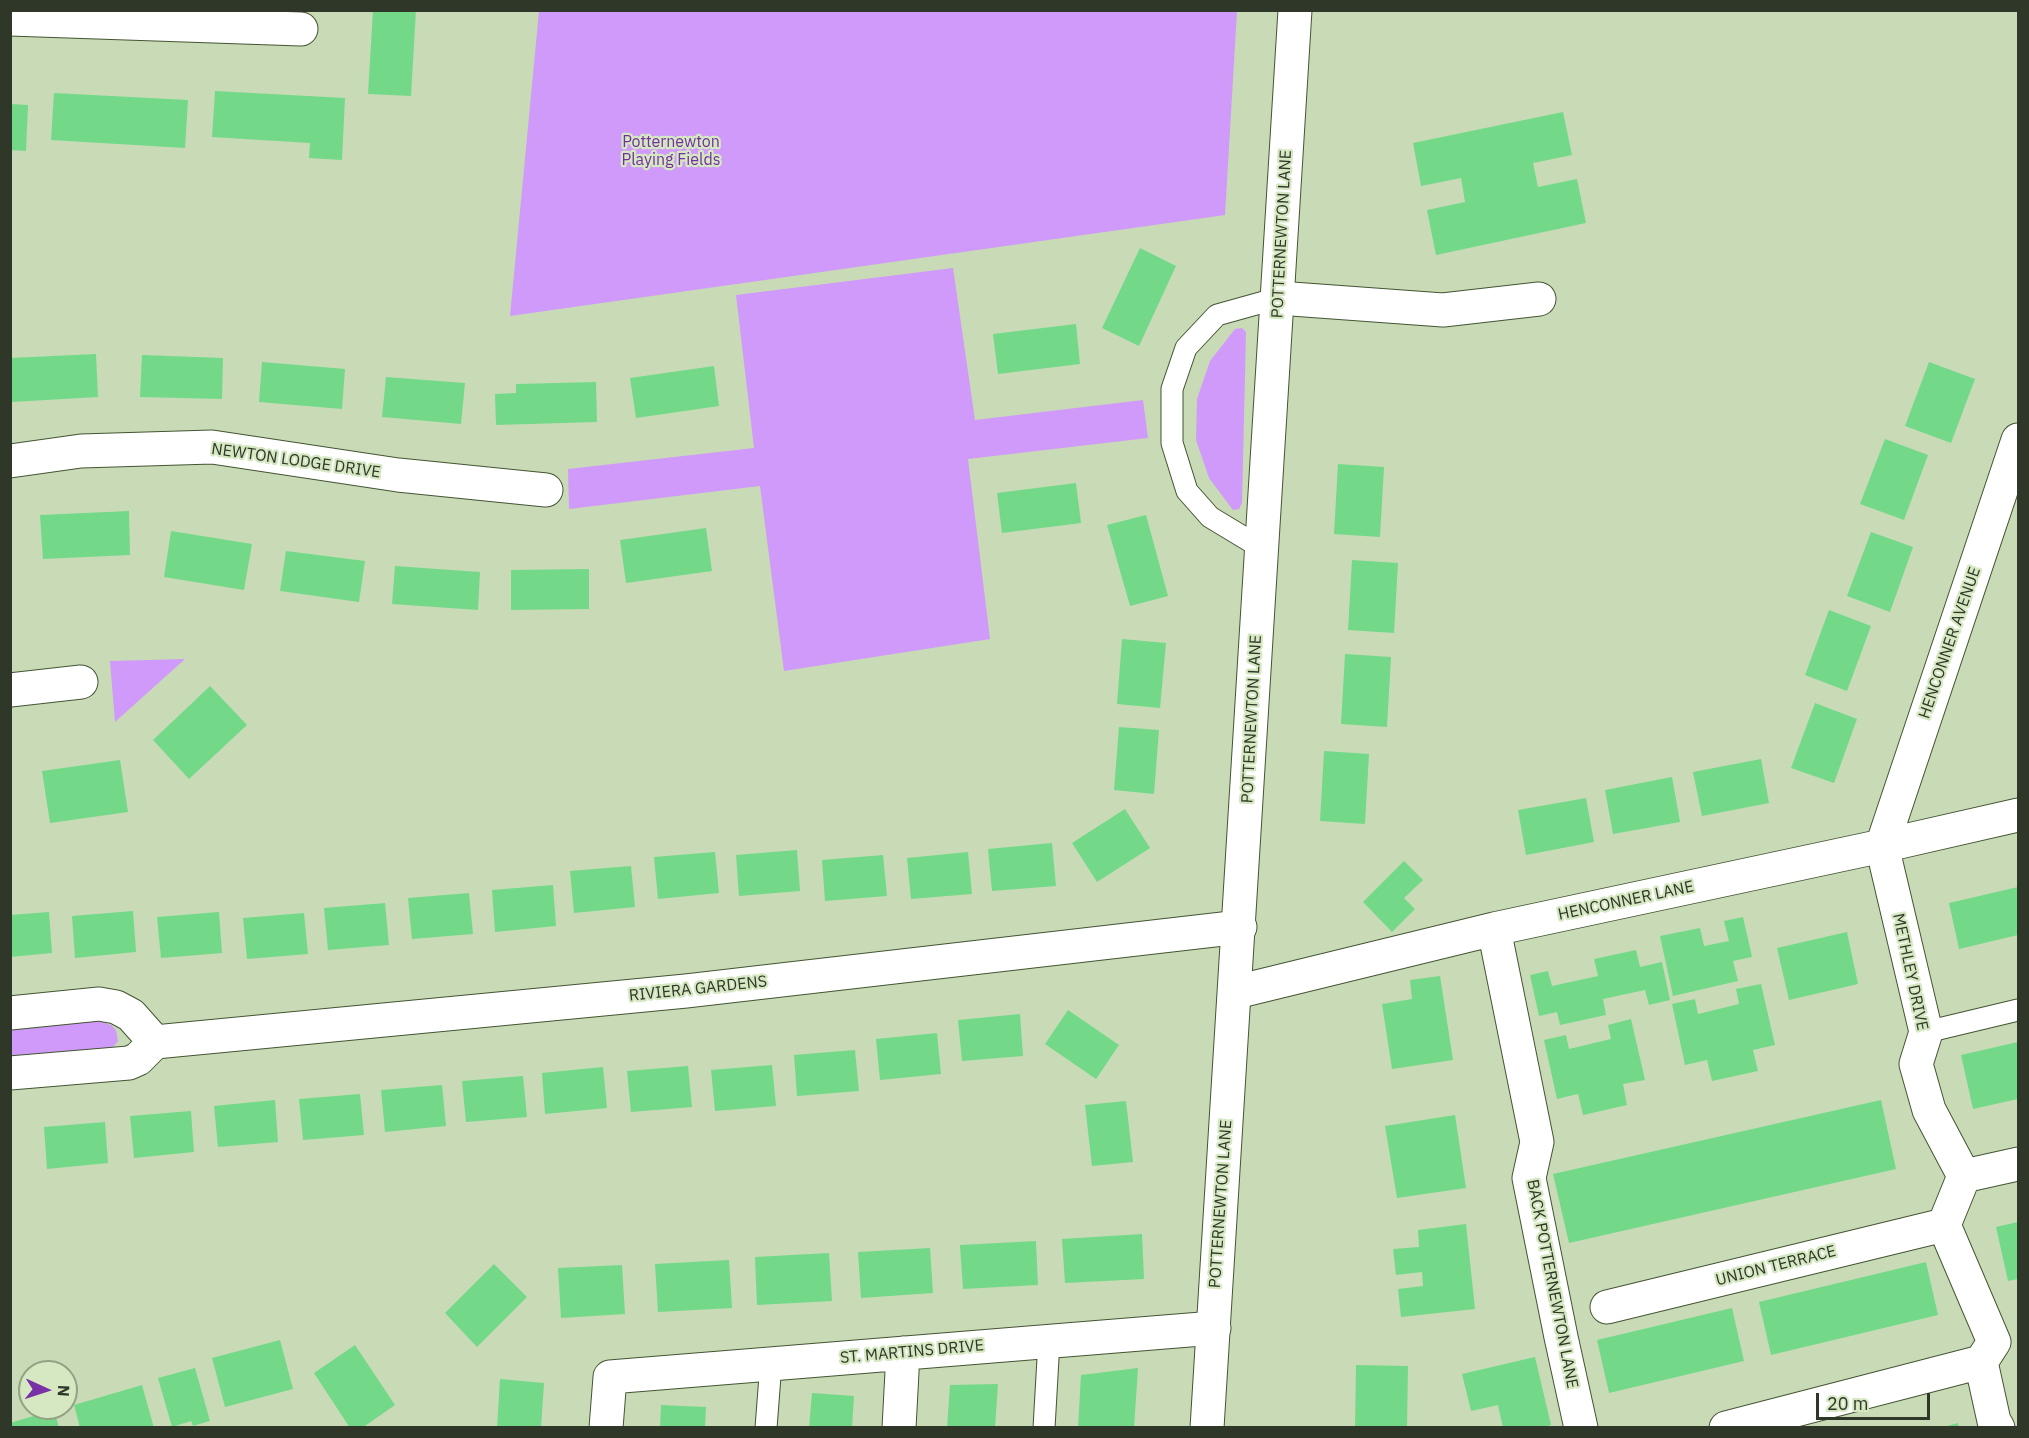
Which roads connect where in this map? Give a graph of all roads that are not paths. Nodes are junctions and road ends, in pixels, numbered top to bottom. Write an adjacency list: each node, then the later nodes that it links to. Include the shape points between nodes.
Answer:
1 (1295, 10): 4 (street, POTTERNEWTON LANE)
2 (10, 19): 3 (street)
3 (301, 29)
4 (1278, 298): 5 (street, via 1443,310); 9 (street, POTTERNEWTON LANE); 9 (lane, via 1217,315 1186,348 1172,389 1172,443 1187,491 1210,517)
5 (1539, 300)
6 (2019, 440): 13 (street, HENCONNER AVENUE)
7 (10, 461): 8 (street, NEWTON LODGE DRIVE, via 81,451 212,447 398,475)
8 (546, 490)
9 (1263, 549): 14 (street, POTTERNEWTON LANE)
10 (81, 682): 11 (street)
11 (10, 690)
12 (2019, 815): 13 (street, HENCONNER LANE)
13 (1882, 846): 15 (street, HENCONNER LANE); 19 (street, METHLEY DRIVE)
14 (1240, 927): 16 (street, POTTERNEWTON LANE); 20 (street, RIVIERA GARDENS, via 686,991)
15 (1494, 929): 16 (street, HENCONNER LANE); 36 (street, BACK POTTERNEWTON LANE, via 1537,1142 1529,1178)
16 (1236, 992): 26 (street, POTTERNEWTON LANE)
17 (2019, 1010): 19 (lane)
18 (10, 1013): 20 (street, via 99,1004 116,1007 131,1015)
19 (1926, 1032): 23 (street, METHLEY DRIVE, via 1916,1064 1929,1110)
20 (154, 1042): 21 (street, via 129,1063)
21 (10, 1073)
22 (2019, 1164): 23 (street)
23 (1964, 1176): 24 (street)
24 (1944, 1225): 25 (street, UNION TERRACE); 28 (street)
25 (1607, 1307)
26 (1214, 1328): 27 (street, ST. MARTINS DRIVE); 35 (street, POTTERNEWTON LANE)
27 (1050, 1341): 29 (street, ST. MARTINS DRIVE); 34 (lane)
28 (1998, 1347): 37 (street); 38 (street, via 1994,1421)
29 (903, 1353): 30 (street, ST. MARTINS DRIVE); 33 (street)
30 (771, 1364): 31 (street, ST. MARTINS DRIVE, via 610,1377); 32 (lane)
31 (606, 1428)
32 (766, 1428)
33 (898, 1428)
34 (1044, 1428)
35 (1208, 1428)
36 (1581, 1428)
37 (1726, 1428)
38 (1998, 1428)

